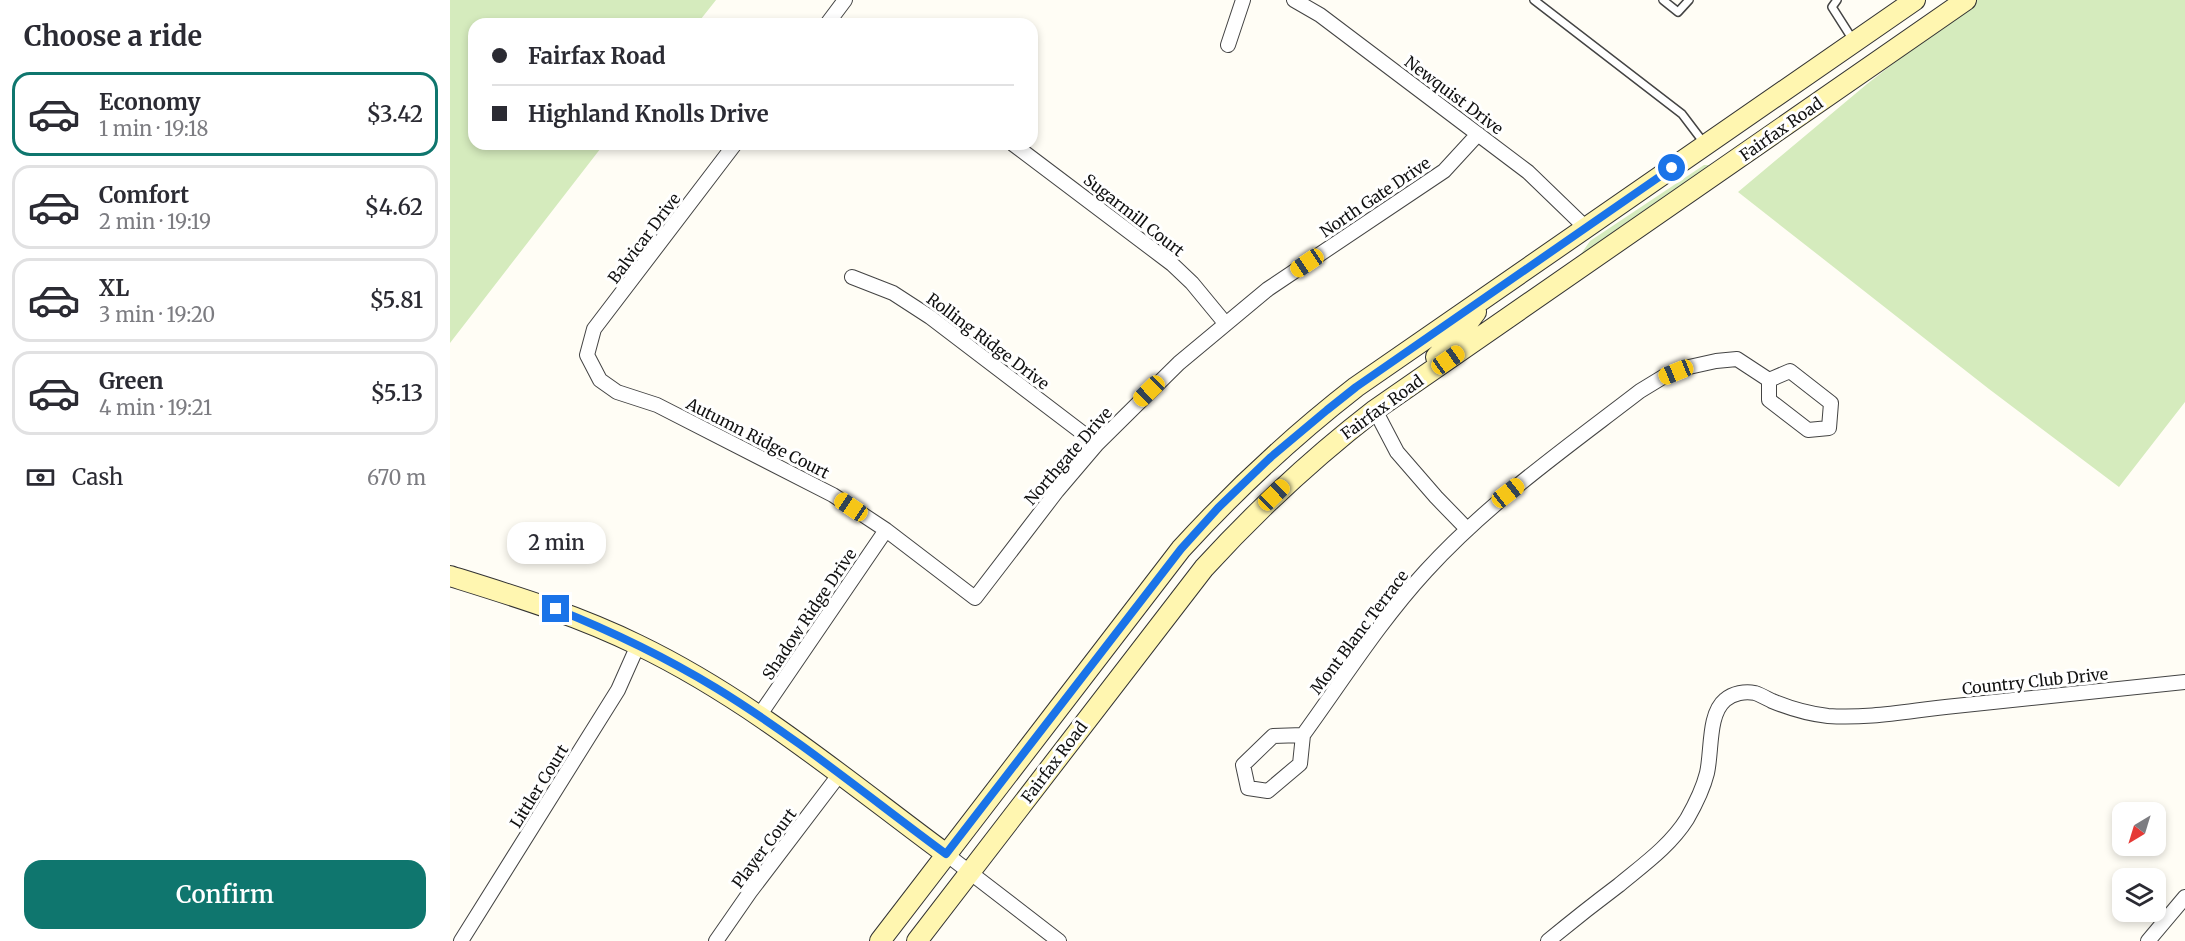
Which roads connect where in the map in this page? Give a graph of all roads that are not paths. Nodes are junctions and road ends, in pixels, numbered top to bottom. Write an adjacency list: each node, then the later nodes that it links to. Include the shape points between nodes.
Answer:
1 (845, 0): 10 (street)
2 (1244, 0): 12 (street)
3 (1294, 0): 13 (street, Newquist Drive, via 1320,15)
4 (1534, 0): 14 (lane, via 1682,114)
5 (1663, 0): 6 (lane, via 1678,12)
6 (1689, 0)
7 (1837, 0): 11 (lane, via 1832,7)
8 (1915, 0): 11 (main road, Fairfax Road)
9 (1966, 0): 17 (main road, Fairfax Road)
10 (832, 18)
11 (1854, 42): 14 (main road, Fairfax Road)
12 (1228, 45)
13 (1478, 134): 18 (street, Newquist Drive, via 1528,172); 21 (street, North Gate Drive, via 1444,171)
14 (1706, 145): 17 (main road, via 1698,177 1655,208); 18 (main road, Fairfax Road)
15 (730, 150): 23 (street, Balvicar Drive, via 594,329)
16 (1021, 150): 21 (street, Sugarmill Court, via 1172,264)
17 (1647, 221): 22 (main road, Fairfax Road)
18 (1586, 228): 20 (main road, Fairfax Road); 22 (main road, via 1583,243 1568,264 1501,314)
19 (852, 277): 26 (street, Rolling Ridge Drive, via 893,293 930,317)
20 (1486, 297): 25 (main road, via 1440,353 1374,400); 36 (main road, Fairfax Road, via 1312,421 1218,508 1143,597)
21 (1225, 322): 26 (street, Northgate Drive)
22 (1484, 334): 25 (main road, Fairfax Road)
23 (587, 356): 28 (street, Autumn Ridge Court, via 600,380 617,392 657,405 802,479)
24 (1769, 380): 24 (street, via 1790,371 1831,403 1829,428 1808,430 1769,400); 27 (street, Mont Blanc Terrace, via 1737,359 1689,367 1664,377 1640,391)
25 (1375, 410): 27 (street, via 1398,452); 37 (main road, Fairfax Road, via 1292,478 1204,568)
26 (1097, 444): 30 (street, Northgate Drive)
27 (1467, 529): 34 (street, Mont Blanc Terrace, via 1389,614)
28 (886, 530): 30 (street, Autumn Ridge Court); 33 (street, Shadow Ridge Drive)
29 (450, 576): 31 (main road, via 556,609)
30 (975, 598)
31 (639, 645): 33 (main road); 39 (street, Littler Court, via 618,690)
32 (2185, 682): 44 (street, Country Club Drive, via 1889,715 1826,716 1745,692 1726,699 1713,717 1706,776 1686,820 1653,857)
33 (759, 716): 35 (main road)
34 (1303, 735): 34 (street, Mont Blanc Terrace, via 1273,736 1243,765 1248,788 1268,791 1300,764)
35 (839, 775): 36 (main road); 40 (street, Player Court)
36 (946, 854): 37 (street); 41 (main road, Fairfax Road)
37 (970, 872): 42 (main road, Fairfax Road); 43 (street)
38 (2185, 897): 45 (street)
39 (461, 941)
40 (716, 941)
41 (880, 941)
42 (917, 941)
43 (1059, 941)
44 (1548, 941)
45 (2148, 941)

